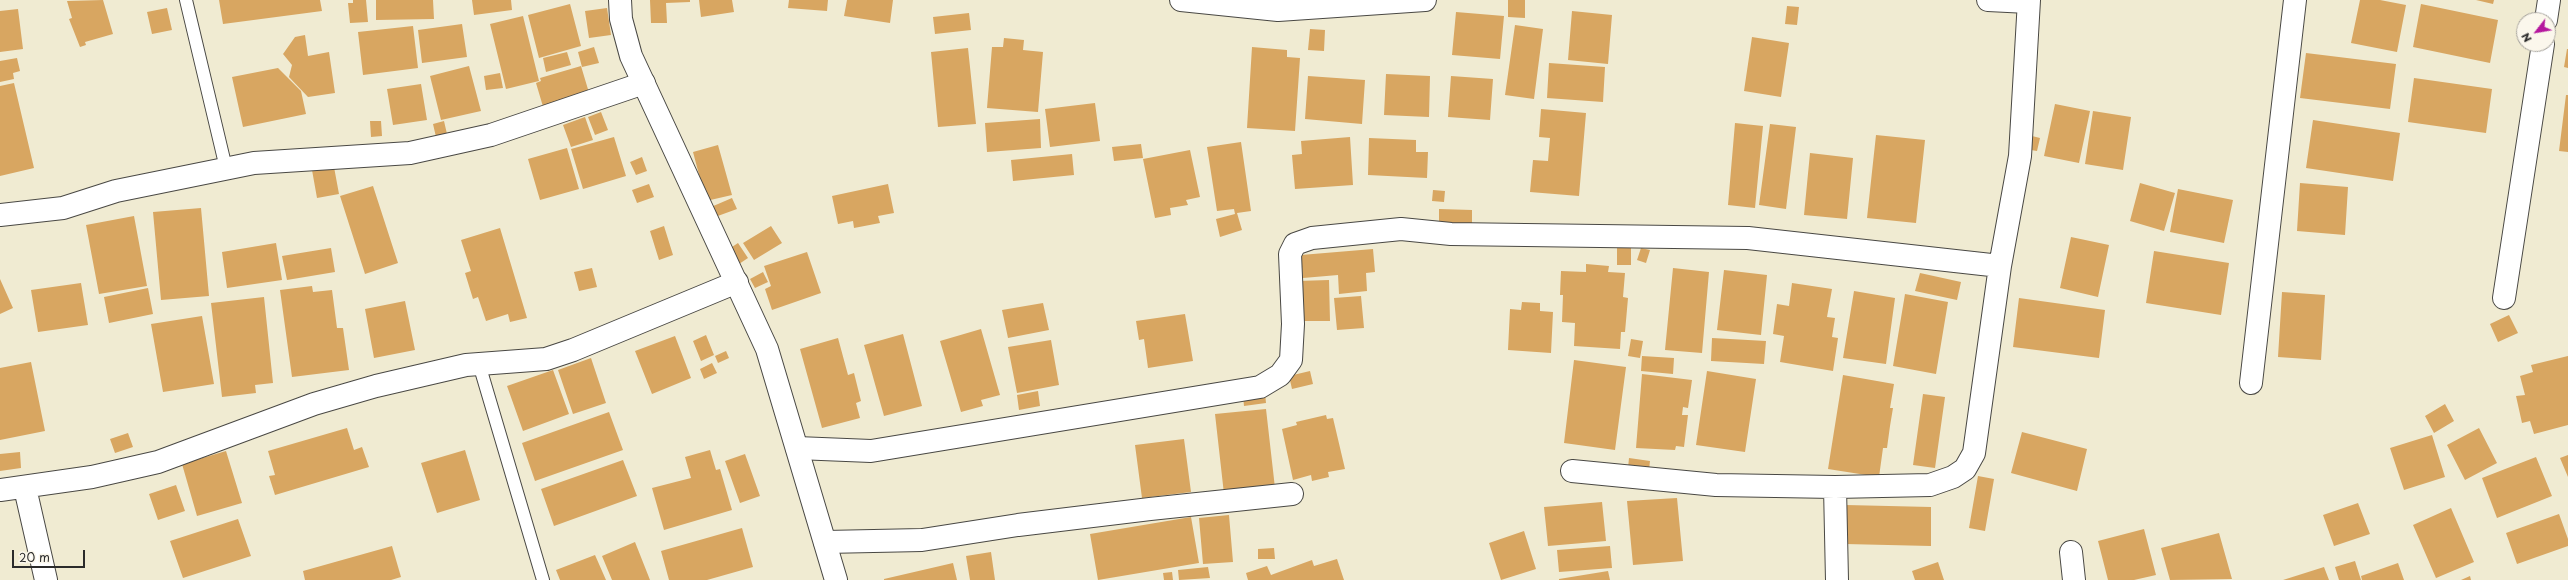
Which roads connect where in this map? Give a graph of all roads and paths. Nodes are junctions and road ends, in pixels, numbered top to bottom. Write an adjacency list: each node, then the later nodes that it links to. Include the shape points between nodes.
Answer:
1 (186, 0): 12 (lane)
2 (620, 0): 11 (street, via 621,19 631,56)
3 (1181, 0): 4 (street, via 1278,10)
4 (1425, 0)
5 (1988, 0): 8 (street)
6 (2295, 0): 18 (street)
7 (2549, 0): 9 (street)
8 (2029, 1): 14 (street, via 2020,156)
9 (2547, 12)
10 (2542, 52): 16 (street)
11 (644, 83): 12 (street, via 491,135 410,153 254,162); 15 (street)
12 (226, 168): 13 (street, via 116,191 63,208)
13 (0, 215)
14 (2000, 266): 19 (street, via 1748,238 1451,234 1401,229 1312,238 1295,244 1290,254 1293,331 1291,360 1280,375 1260,387 871,451); 21 (street, via 1974,453 1965,469 1953,477 1930,484)
15 (737, 282): 17 (street, via 546,359); 19 (street, via 767,349)
16 (2504, 298)
17 (479, 364): 22 (street, via 376,386 314,404 158,462 92,477); 28 (lane)
18 (2251, 383)
19 (797, 448): 25 (street)
20 (1572, 471): 21 (street, via 1716,485)
21 (1835, 487): 30 (street)
22 (25, 488): 23 (street); 27 (street)
23 (0, 490)
24 (1292, 494): 25 (street, via 1018,525 922,540)
25 (825, 542): 29 (street)
26 (2071, 552): 31 (street)
27 (46, 580)
28 (543, 580)
29 (836, 580)
30 (1837, 580)
31 (2074, 580)

